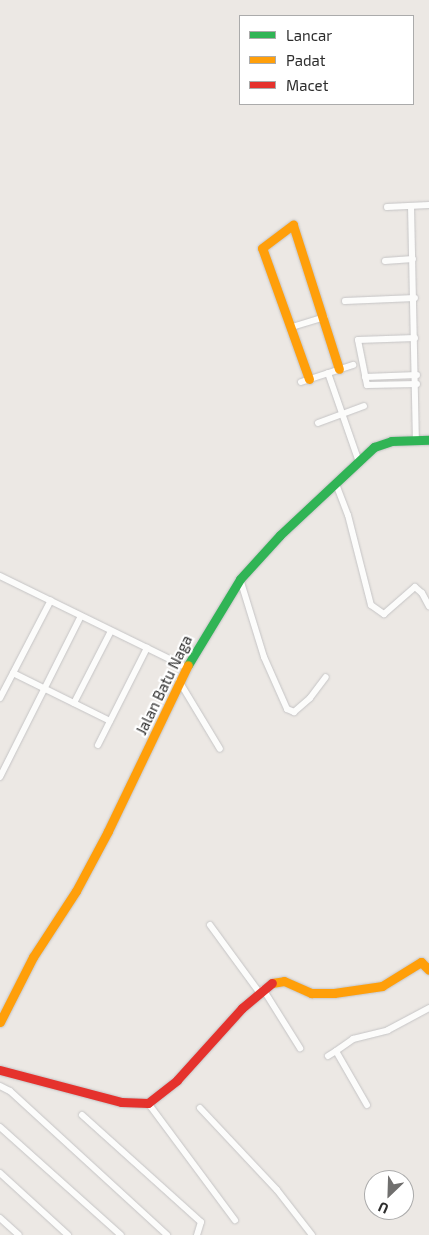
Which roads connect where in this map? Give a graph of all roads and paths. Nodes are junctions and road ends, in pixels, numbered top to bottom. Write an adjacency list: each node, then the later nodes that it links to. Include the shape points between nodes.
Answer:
1 (387, 206): 2 (street)
2 (411, 206): 3 (street); 4 (street)
3 (429, 206)
4 (414, 259): 5 (street); 6 (street)
5 (385, 261)
6 (415, 298): 7 (street); 10 (street)
7 (345, 300)
8 (324, 318): 9 (street); 9 (street, via 293,224 262,248); 12 (street)
9 (292, 327): 16 (street)
10 (416, 338): 14 (street); 15 (street, via 359,338)
11 (353, 365): 12 (street)
12 (339, 369): 13 (street)
13 (328, 373): 16 (street); 19 (street)
14 (417, 375): 15 (street); 17 (street)
15 (365, 377): 17 (street, via 368,386)
16 (305, 381)
17 (417, 384): 21 (street)
18 (364, 406): 19 (street)
19 (341, 415): 20 (street); 23 (street)
20 (318, 423)
21 (416, 440): 22 (street, Jalan Batu Naga); 23 (street, Jalan Batu Naga, via 382,443)
22 (429, 440)
23 (359, 462): 24 (street, Jalan Batu Naga)
24 (336, 484): 26 (street, Jalan Batu Naga, via 280,535); 28 (street, via 348,515 370,605 384,614 415,587)
25 (0, 576): 27 (street)
26 (240, 579): 32 (street, Jalan Batu Naga); 34 (street, via 264,657 287,709 294,712)
27 (51, 600): 29 (street); 33 (street)
28 (429, 606)
29 (81, 616): 30 (street); 36 (street)
30 (110, 631): 31 (street); 38 (street)
31 (147, 648): 32 (street); 39 (street)
32 (186, 667): 35 (street, Jalan Batu Naga)
33 (13, 673): 36 (street); 37 (street)
34 (326, 676)
35 (179, 681): 41 (street); 47 (street, Jalan Batu Naga, via 108,831 76,891 18,983)
36 (44, 689): 38 (street); 42 (street)
37 (0, 698)
38 (74, 703): 39 (street)
39 (110, 721): 40 (street)
40 (98, 745)
41 (220, 750)
42 (0, 777)
43 (210, 924): 45 (street)
44 (429, 970): 45 (street, via 421,962 382,986 334,993 311,993 278,981)
45 (261, 990): 48 (street); 53 (street, via 177,1080)
46 (429, 1008): 49 (street, via 388,1030 353,1039)
47 (0, 1022)
48 (300, 1048)
49 (336, 1051): 50 (street); 54 (street)
50 (328, 1056)
51 (0, 1070): 53 (street, via 121,1102)
52 (0, 1086): 64 (street, via 10,1091)
53 (148, 1103): 60 (street)
54 (366, 1105)
55 (200, 1108): 66 (street, via 277,1190)
56 (82, 1114): 65 (street, via 201,1222)
57 (0, 1127): 63 (street)
58 (0, 1173): 62 (street)
59 (0, 1218): 61 (street)
60 (235, 1220)
61 (19, 1235)
62 (68, 1235)
63 (122, 1235)
64 (167, 1235)
65 (197, 1235)
66 (312, 1235)

